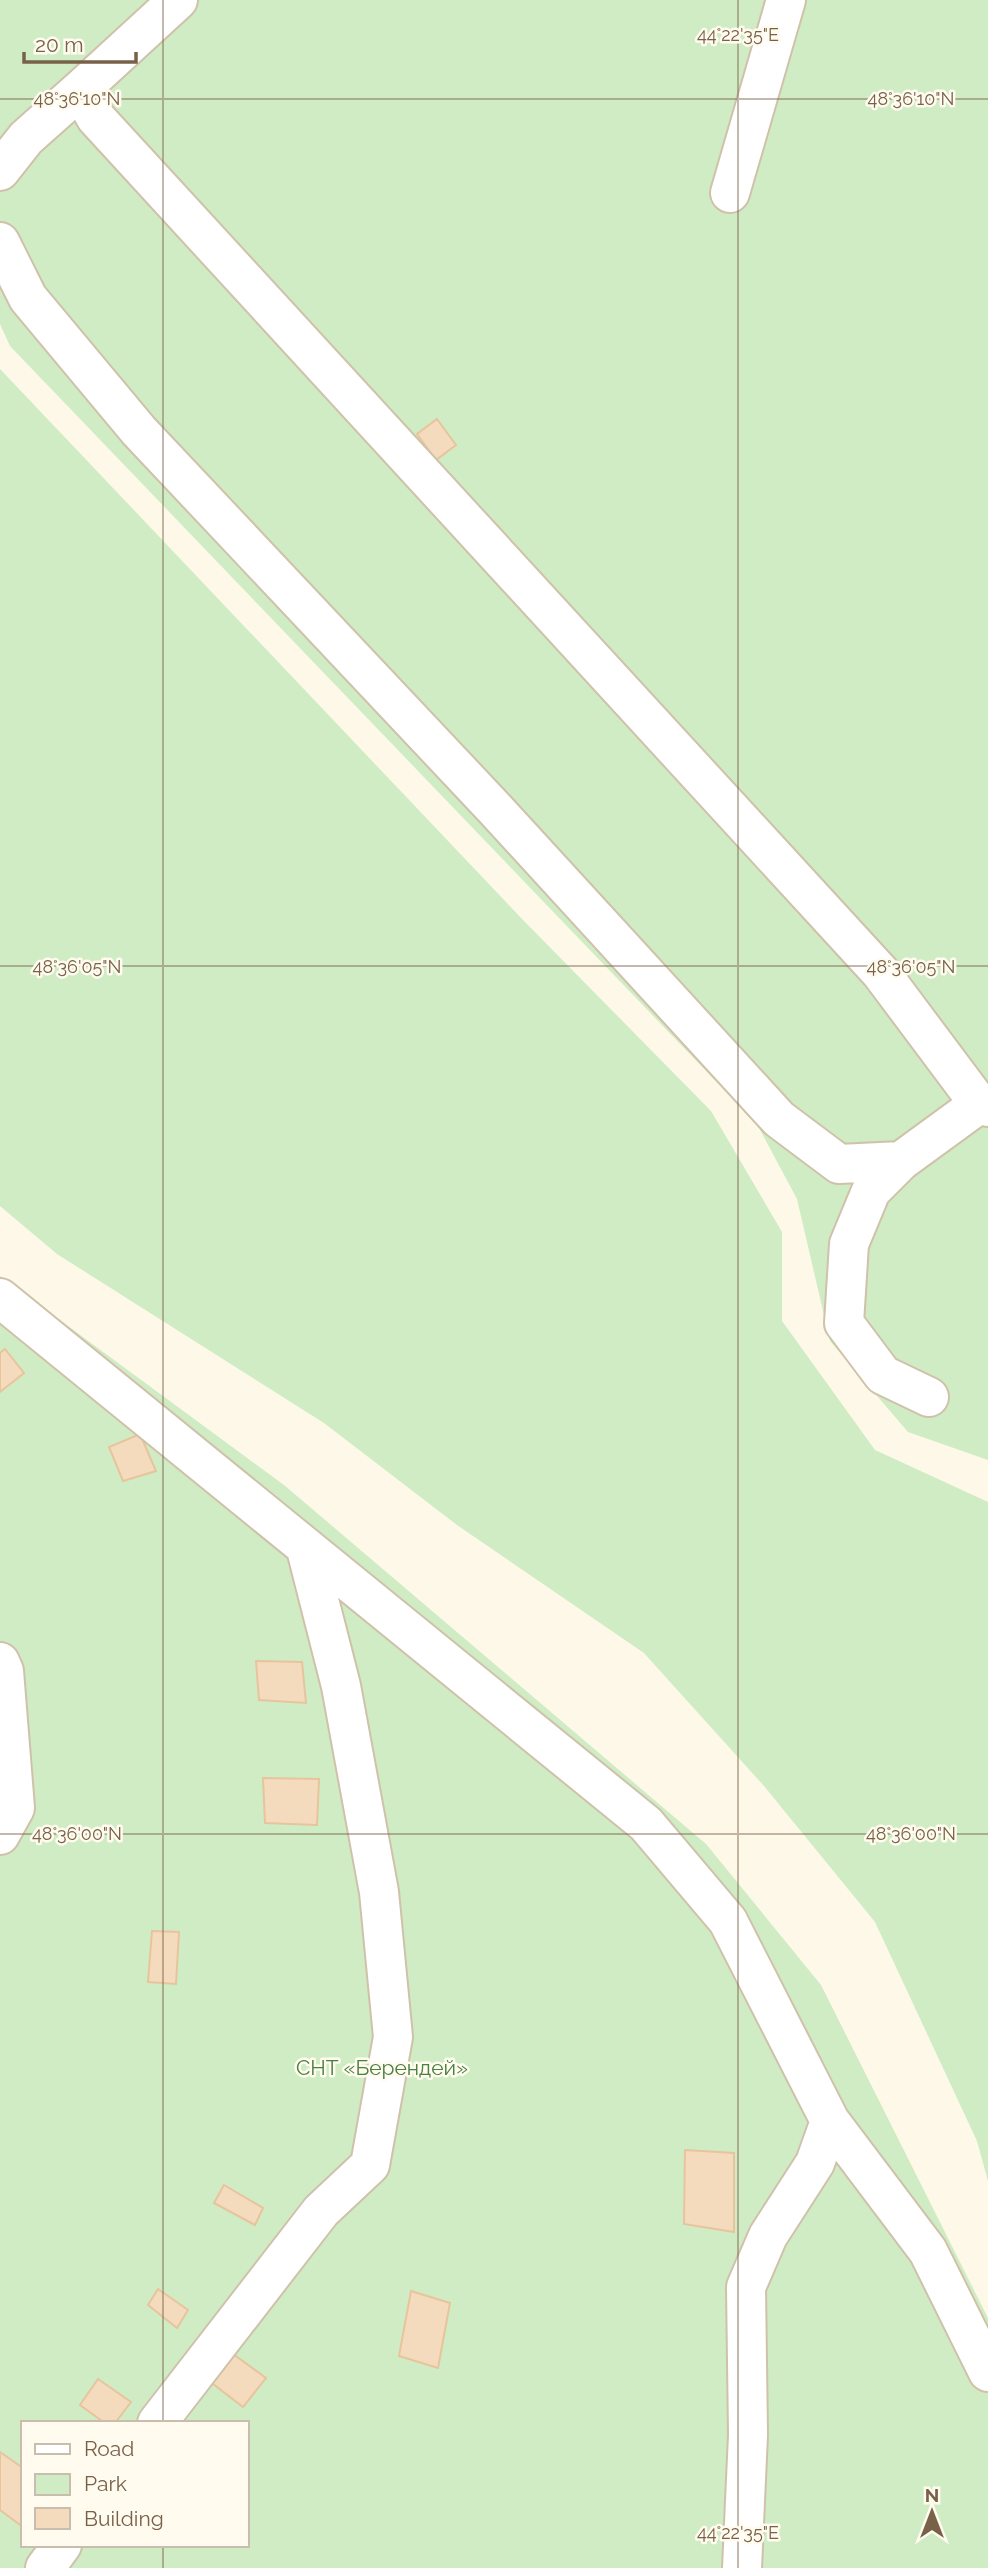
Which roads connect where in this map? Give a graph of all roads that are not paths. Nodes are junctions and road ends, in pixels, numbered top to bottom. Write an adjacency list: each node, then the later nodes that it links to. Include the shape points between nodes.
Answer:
1 (178, 0): 3 (lane)
2 (786, 0): 5 (lane)
3 (80, 90): 4 (lane, via 26,138); 7 (lane, via 96,118 881,973)
4 (0, 171)
5 (730, 193)
6 (0, 242): 8 (lane, via 28,298 139,431 779,1119 839,1164)
7 (984, 1105): 8 (lane)
8 (901, 1161): 10 (lane, via 871,1191 849,1244 845,1323 883,1375)
9 (0, 1298): 11 (lane)
10 (929, 1397)
11 (306, 1549): 14 (lane, via 646,1824 728,1921); 16 (lane, via 341,1686 379,1892 393,2037 370,2165 321,2211)
12 (0, 1662): 13 (lane, via 15,1808)
13 (0, 1835)
14 (830, 2121): 15 (lane, via 928,2252); 19 (lane, via 815,2163 768,2236 746,2287 748,2435)
15 (988, 2372)
16 (160, 2421)
17 (61, 2547): 18 (lane)
18 (45, 2568)
19 (742, 2568)

